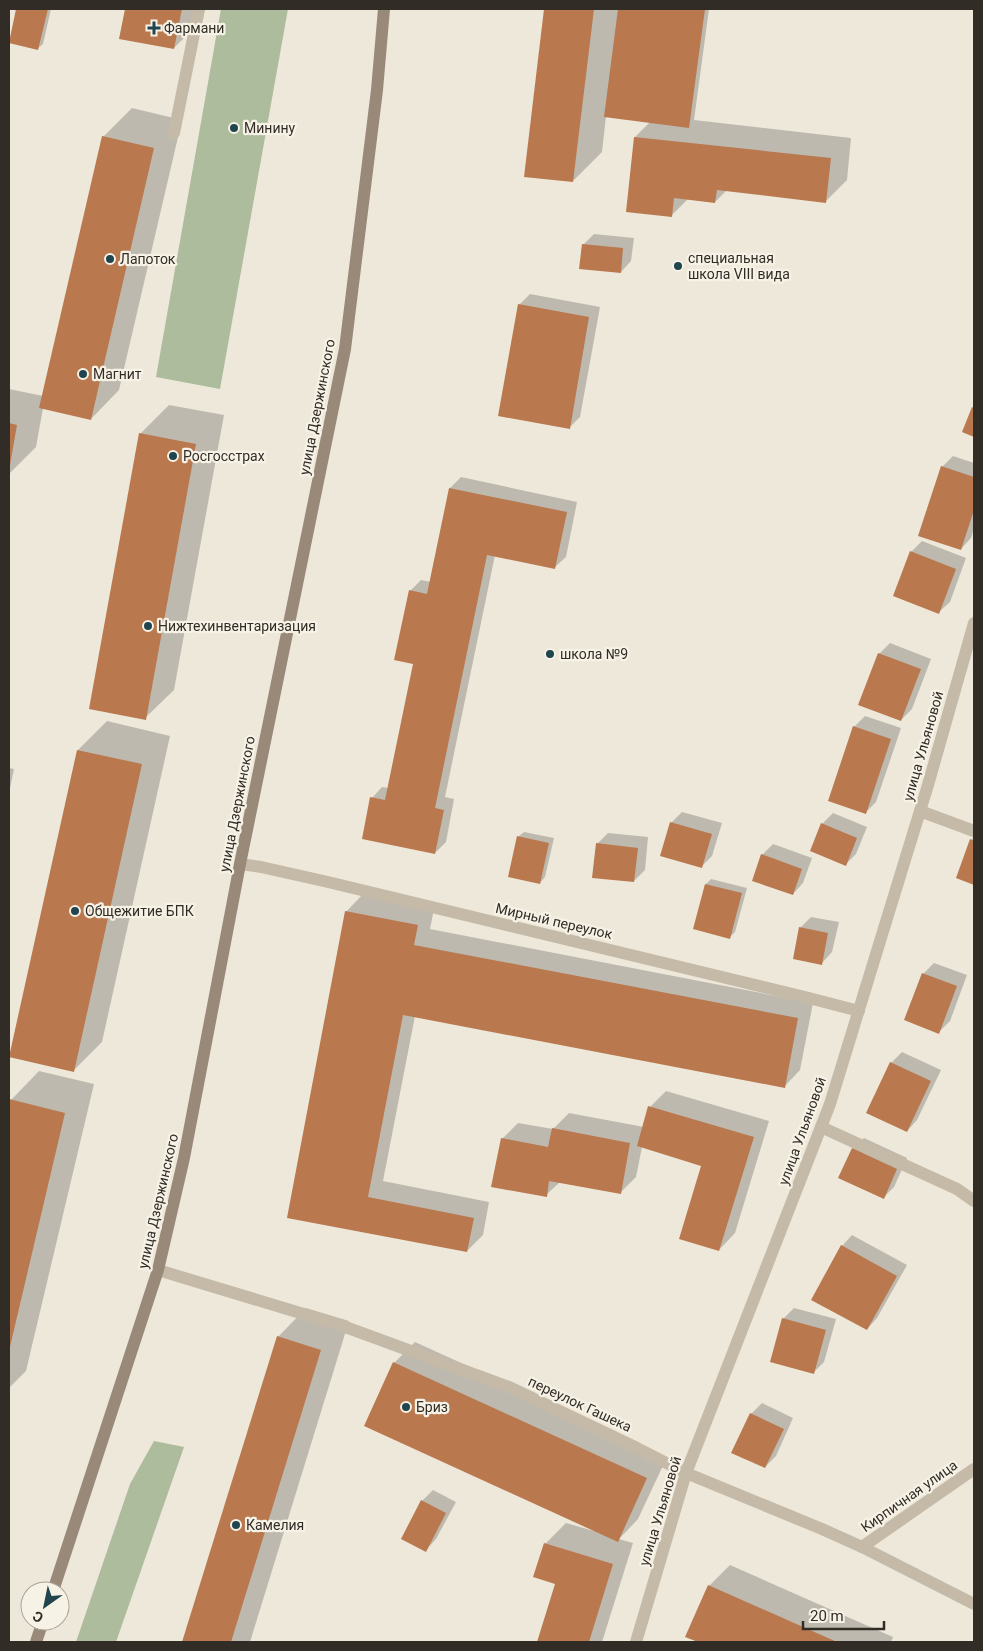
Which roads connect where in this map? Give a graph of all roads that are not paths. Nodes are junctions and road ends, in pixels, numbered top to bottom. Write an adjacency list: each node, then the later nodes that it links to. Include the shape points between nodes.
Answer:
1 (199, 9): 3 (street)
2 (384, 9): 7 (main road, улица Дзержинского, via 377,90 344,349)
3 (174, 133)
4 (974, 623): 5 (street, улица Ульяновой)
5 (920, 811): 6 (street); 8 (street, улица Ульяновой)
6 (974, 831)
7 (240, 864): 8 (street, Мирный переулок); 11 (main road, улица Дзержинского, via 184,1158)
8 (859, 1011): 9 (street, улица Ульяновой)
9 (821, 1127): 10 (street, via 957,1189); 13 (street, улица Ульяновой)
10 (974, 1201)
11 (158, 1270): 13 (street, переулок Гашека, via 340,1325 508,1387); 15 (main road, улица Дзержинского)
12 (974, 1468): 14 (street, Кирпичная улица)
13 (686, 1473): 14 (street, переулок Гашека); 17 (street, улица Ульяновой)
14 (862, 1547): 16 (street, переулок Гашека)
15 (56, 1581)
16 (974, 1604)
17 (636, 1642)

